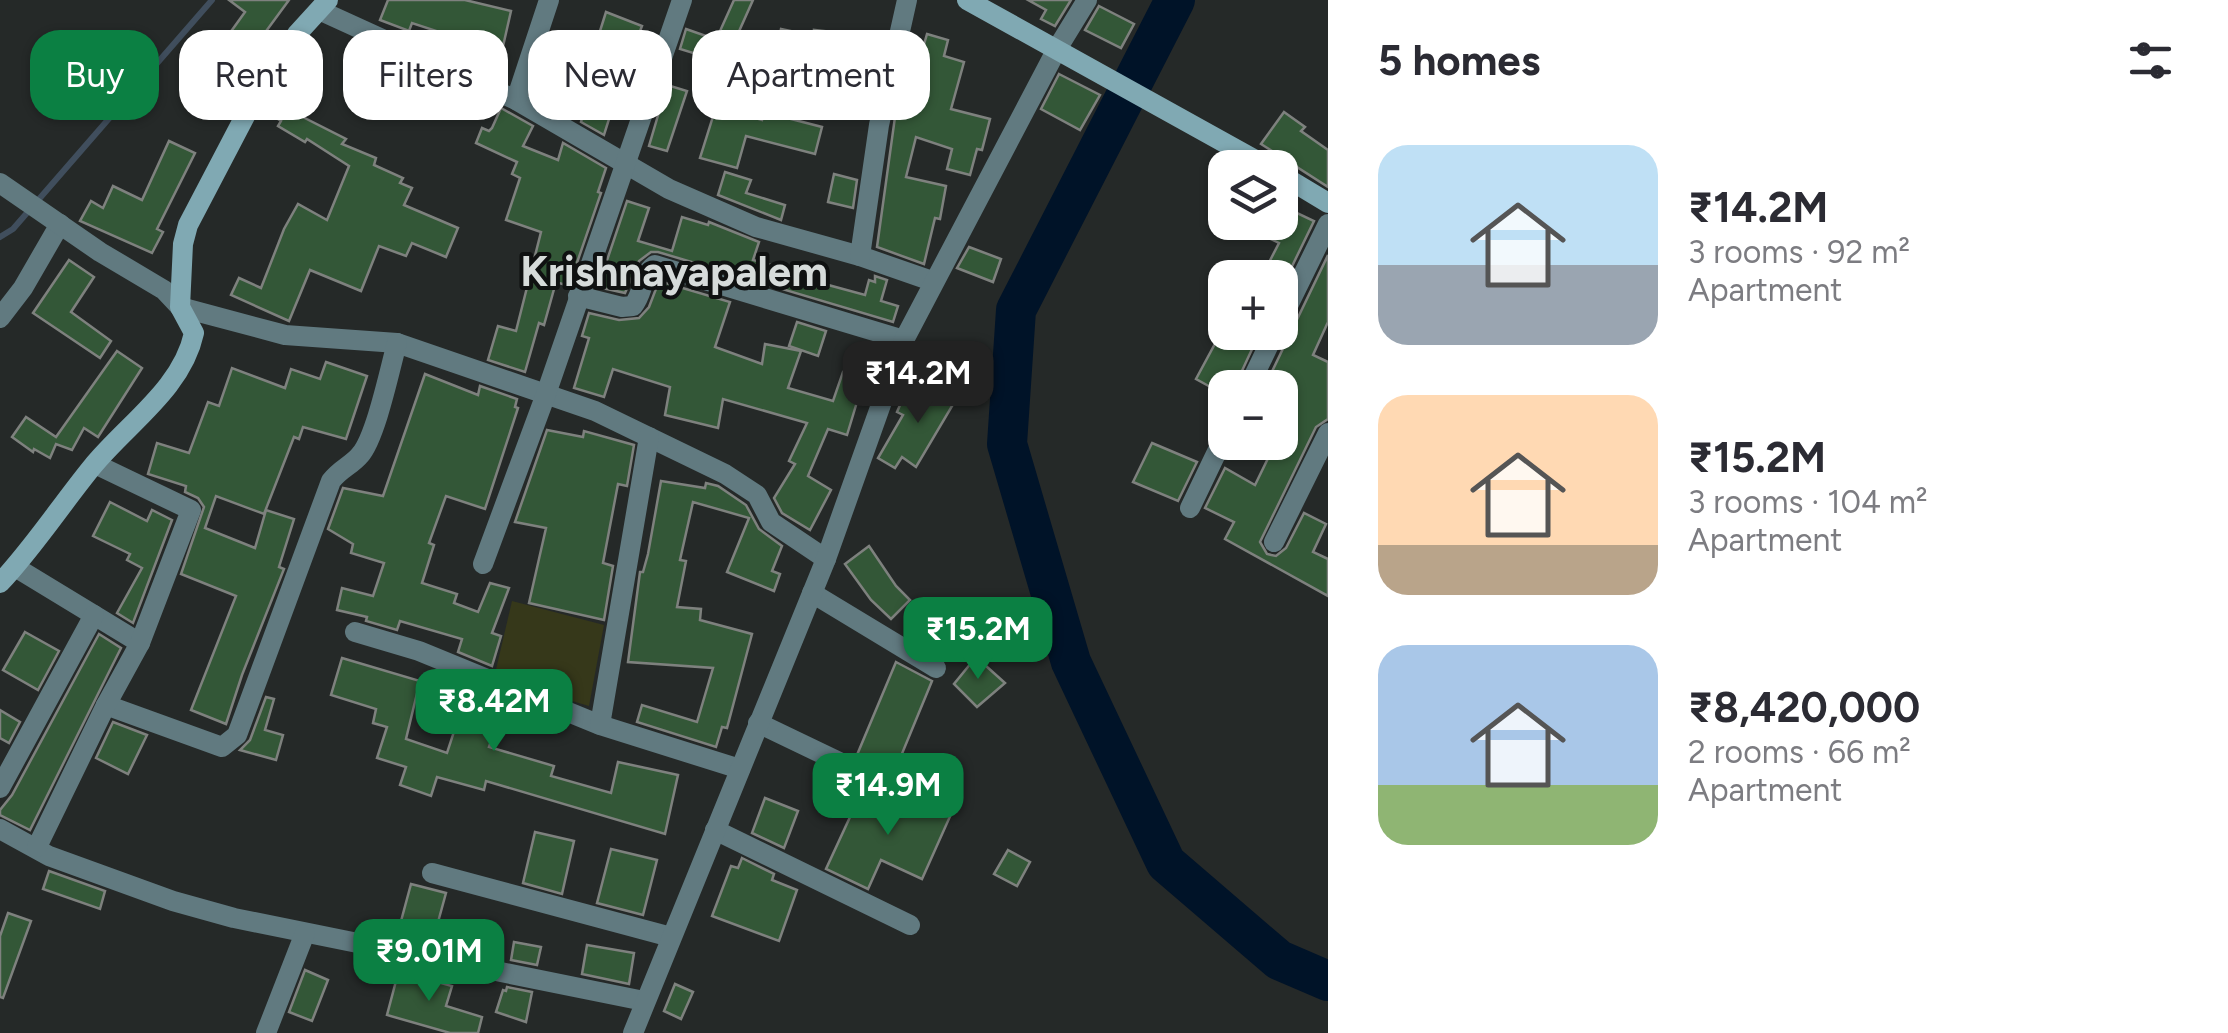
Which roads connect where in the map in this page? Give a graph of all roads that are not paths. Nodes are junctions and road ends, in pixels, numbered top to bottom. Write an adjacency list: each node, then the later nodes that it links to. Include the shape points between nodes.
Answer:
1 (548, 0): 8 (street)
2 (682, 0): 10 (street)
3 (907, 0): 16 (street)
4 (967, 0): 7 (main road)
5 (1088, 0): 7 (street)
6 (324, 5): 8 (street); 20 (main road, via 255,97 188,225)
7 (1057, 48): 9 (main road); 17 (street)
8 (516, 100): 10 (street)
9 (1241, 150)
10 (625, 162): 16 (street, via 669,190 756,227); 19 (street)
11 (0, 184): 14 (street)
12 (1298, 185): 13 (main road)
13 (1328, 204)
14 (55, 221): 20 (street); 21 (street, via 23,288)
15 (1328, 224): 18 (street)
16 (860, 256): 17 (street)
17 (932, 282): 22 (street)
18 (1298, 285)
19 (578, 296): 22 (street, via 633,306 655,265); 24 (street)
20 (180, 307): 23 (street, via 285,335); 28 (main road, via 194,333 190,352 178,374)
21 (0, 318)
22 (904, 340): 31 (street)
23 (397, 343): 24 (street); 39 (street, via 368,441 331,480 236,735 222,747)
24 (546, 394): 26 (street); 32 (street)
25 (1328, 433): 30 (street)
26 (649, 437): 31 (street, via 757,494 771,522); 41 (street)
27 (1213, 460): 29 (street)
28 (95, 464): 33 (main road); 37 (street, via 191,510)
29 (1190, 508)
30 (1274, 542)
31 (826, 559): 34 (street)
32 (483, 564)
33 (8, 575): 35 (street)
34 (812, 593): 38 (street); 40 (street)
35 (94, 615): 37 (street); 43 (street)
36 (356, 632): 41 (street)
37 (140, 643): 39 (street)
38 (936, 668)
39 (106, 704): 47 (street)
40 (758, 723): 42 (street); 44 (street)
41 (600, 725): 42 (street)
42 (740, 770): 46 (street)
43 (0, 788)
44 (908, 795)
45 (0, 829): 47 (street)
46 (715, 830): 49 (street); 51 (street)
47 (37, 847): 50 (street, via 174,901)
48 (432, 872): 51 (street)
49 (910, 925)
50 (305, 933): 52 (street); 53 (street)
51 (670, 938): 52 (street)
52 (644, 1002): 54 (street)
53 (266, 1033)
54 (633, 1033)

